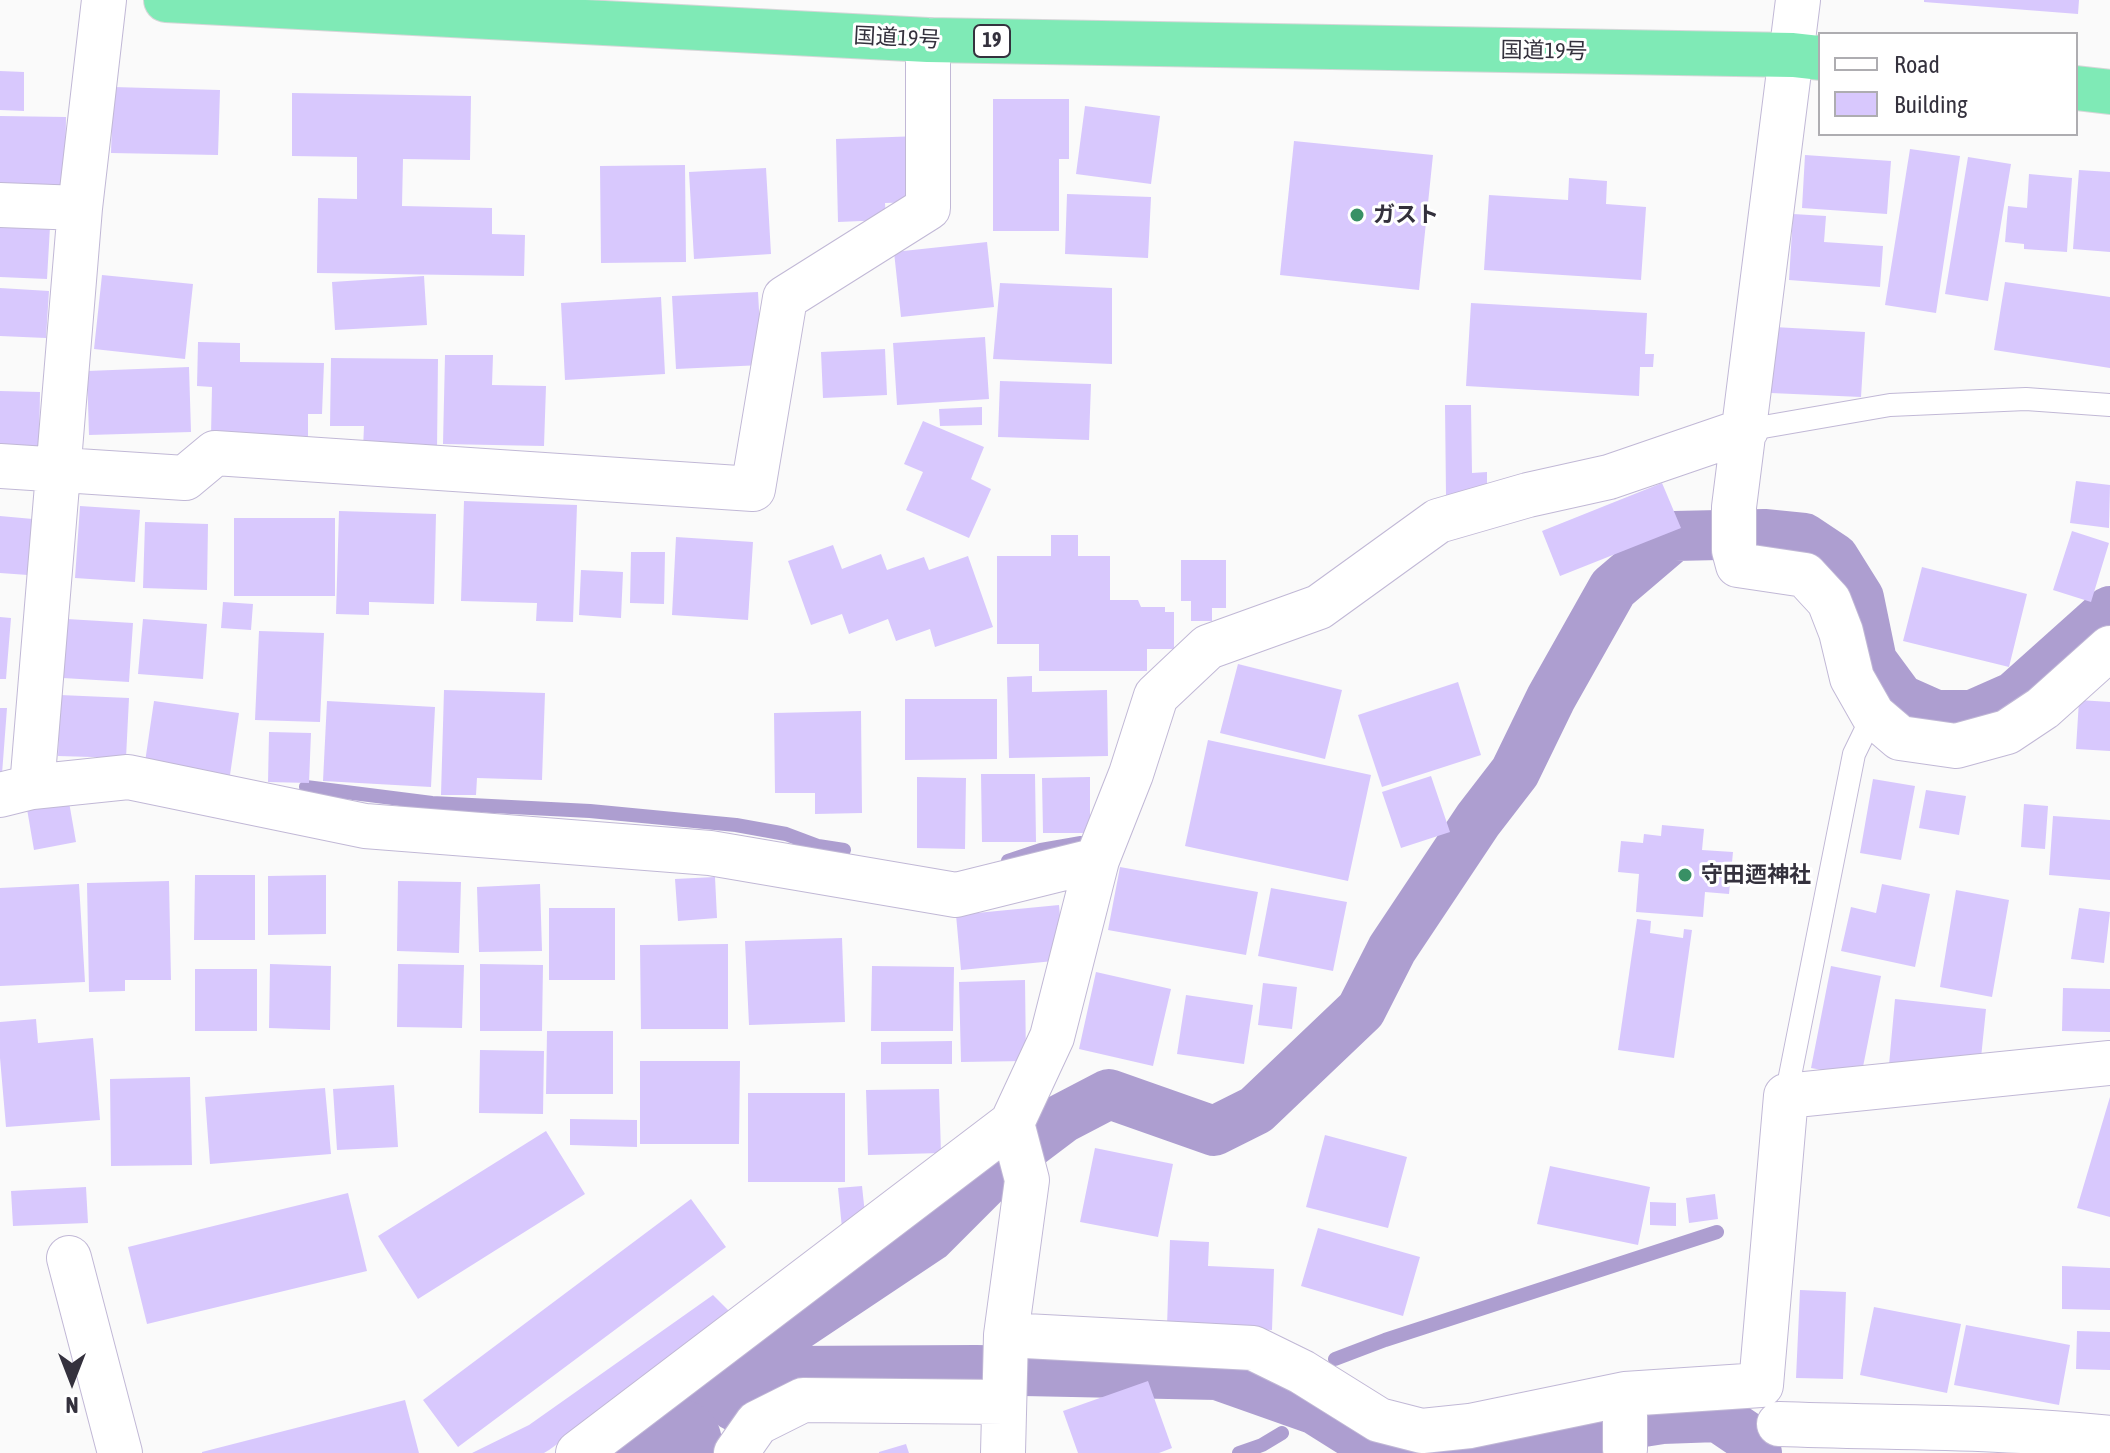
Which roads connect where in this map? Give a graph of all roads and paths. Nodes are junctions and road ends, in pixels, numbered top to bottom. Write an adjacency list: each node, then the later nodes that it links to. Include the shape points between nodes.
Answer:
1 (104, 0): 9 (street)
2 (166, 0): 4 (highway, 国道19号 / 19)
3 (1798, 0): 5 (street)
4 (928, 40): 5 (highway, 国道19号 / 19); 13 (street, via 928,208 785,298 753,489 215,453 185,478)
5 (1806, 56): 11 (street)
6 (2078, 88): 7 (highway)
7 (2110, 92)
8 (0, 205): 9 (street)
9 (80, 208): 13 (street)
10 (2110, 405): 11 (lane, via 2026,399 1890,405)
11 (1746, 430): 15 (street, via 1734,507 1738,565 1805,575 1829,601 1852,678); 17 (street, via 1609,477 1438,521 1319,607 1208,647 1156,696)
12 (0, 466): 13 (street)
13 (60, 469): 16 (street)
14 (2110, 648): 15 (street, via 2043,708 1994,736 1956,746 1900,738)
15 (1873, 715): 19 (lane, via 1854,754)
16 (16, 791): 17 (street, via 128,777 365,826 710,853 956,895)
17 (1097, 860): 20 (street, via 1052,1037)
18 (2110, 1063): 19 (street)
19 (1786, 1096): 23 (street)
20 (1012, 1123): 22 (street, via 1027,1180); 29 (street)
21 (69, 1258): 28 (street)
22 (1005, 1369): 24 (street, via 1253,1348 1379,1420 1422,1431); 30 (street, via 803,1400 757,1423); 31 (street)
23 (1761, 1385): 24 (street); 25 (lane)
24 (1625, 1400): 27 (street)
25 (1786, 1438): 26 (street, via 2035,1429)
26 (2110, 1438)
27 (1624, 1451)
28 (120, 1453)
29 (578, 1453)
30 (736, 1453)
31 (1003, 1453)

